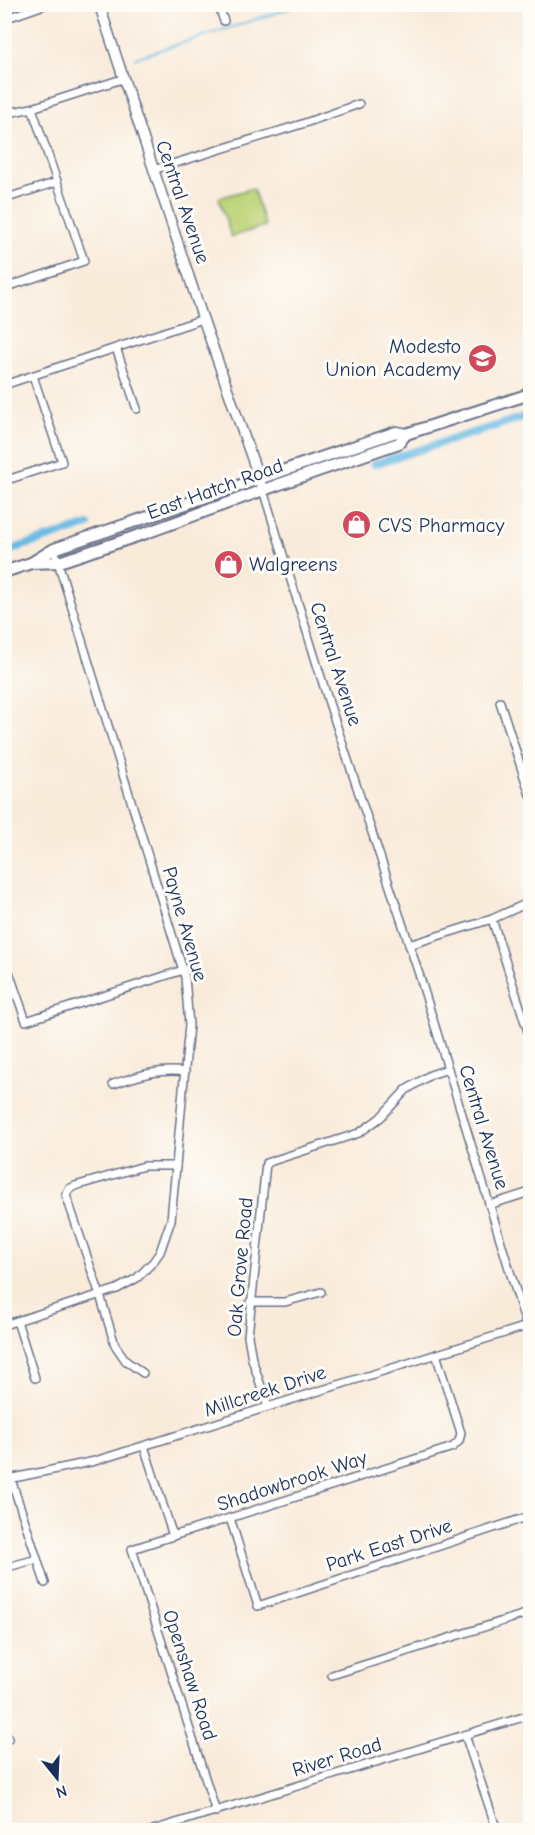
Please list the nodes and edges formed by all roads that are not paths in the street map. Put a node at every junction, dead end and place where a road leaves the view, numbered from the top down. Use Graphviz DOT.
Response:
graph roads {
  1 [pos="47,4"];
  2 [pos="99,4"];
  3 [pos="218,4"];
  4 [pos="4,19"];
  5 [pos="224,21"];
  6 [pos="122,79"];
  7 [pos="359,104"];
  8 [pos="32,108"];
  9 [pos="4,114"];
  10 [pos="153,170"];
  11 [pos="57,182"];
  12 [pos="4,199"];
  13 [pos="4,288"];
  14 [pos="203,319"];
  15 [pos="116,348"];
  16 [pos="33,376"];
  17 [pos="4,385"];
  18 [pos="531,394"];
  19 [pos="137,409"];
  20 [pos="406,434"];
  21 [pos="259,479"];
  22 [pos="4,481"];
  23 [pos="263,490"];
  24 [pos="54,549"];
  25 [pos="59,562"];
  26 [pos="31,563"];
  27 [pos="4,572"];
  28 [pos="500,702"];
  29 [pos="531,795"];
  30 [pos="531,902"];
  31 [pos="492,919"];
  32 [pos="409,945"];
  33 [pos="4,958"];
  34 [pos="183,970"];
  35 [pos="531,1038"];
  36 [pos="448,1069"];
  37 [pos="185,1072"];
  38 [pos="113,1084"];
  39 [pos="176,1166"];
  40 [pos="531,1192"];
  41 [pos="489,1205"];
  42 [pos="321,1292"];
  43 [pos="100,1295"];
  44 [pos="250,1302"];
  45 [pos="17,1321"];
  46 [pos="4,1325"];
  47 [pos="527,1326"];
  48 [pos="531,1337"];
  49 [pos="436,1354"];
  50 [pos="143,1373"];
  51 [pos="35,1378"];
  52 [pos="268,1407"];
  53 [pos="144,1446"];
  54 [pos="8,1479"];
  55 [pos="531,1516"];
  56 [pos="231,1518"];
  57 [pos="173,1536"];
  58 [pos="132,1549"];
  59 [pos="37,1559"];
  60 [pos="4,1568"];
  61 [pos="45,1583"];
  62 [pos="531,1614"];
  63 [pos="332,1675"];
  64 [pos="531,1715"];
  65 [pos="4,1728"];
  66 [pos="465,1735"];
  67 [pos="8,1739"];
  68 [pos="216,1812"];
  69 [pos="153,1830"];
  70 [pos="497,1830"];
  1 -- 4 [label="street"];
  2 -- 6 [label="street, Central Avenue"];
  3 -- 5 [label="street"];
  6 -- 8 [label="street"];
  6 -- 10 [label="street, Central Avenue"];
  7 -- 10 [label="street"];
  8 -- 9 [label="street"];
  8 -- 11 [label="street"];
  10 -- 14 [label="street, Central Avenue"];
  11 -- 12 [label="street"];
  11 -- 13 [label="street"];
  14 -- 15 [label="street"];
  14 -- 21 [label="street, Central Avenue"];
  15 -- 16 [label="street"];
  15 -- 19 [label="street"];
  16 -- 17 [label="street"];
  16 -- 22 [label="street"];
  18 -- 20 [label="main road, East Hatch Road"];
  20 -- 21 [label="main road, East Hatch Road"];
  20 -- 23 [label="main road, East Hatch Road"];
  21 -- 23 [label="street, Central Avenue"];
  21 -- 24 [label="main road, East Hatch Road"];
  23 -- 25 [label="main road, East Hatch Road"];
  23 -- 32 [label="street, Central Avenue"];
  24 -- 25 [label="street, Payne Avenue"];
  24 -- 26 [label="main road, East Hatch Road"];
  25 -- 26 [label="main road, East Hatch Road"];
  25 -- 34 [label="street, Payne Avenue"];
  26 -- 27 [label="main road, East Hatch Road"];
  28 -- 29 [label="street"];
  30 -- 31 [label="street"];
  31 -- 32 [label="street"];
  31 -- 35 [label="street"];
  32 -- 36 [label="street, Central Avenue"];
  33 -- 34 [label="street"];
  34 -- 37 [label="street, Payne Avenue"];
  36 -- 41 [label="street, Central Avenue"];
  36 -- 44 [label="street, Oak Grove Road"];
  37 -- 38 [label="street"];
  37 -- 39 [label="street, Payne Avenue"];
  39 -- 43 [label="street, Payne Avenue"];
  39 -- 43 [label="street"];
  40 -- 41 [label="street"];
  41 -- 47 [label="street, Central Avenue"];
  42 -- 44 [label="street"];
  43 -- 45 [label="street, Payne Avenue"];
  43 -- 50 [label="street"];
  44 -- 52 [label="street, Oak Grove Road"];
  45 -- 46 [label="street, Payne Avenue"];
  45 -- 51 [label="street"];
  47 -- 48 [label="street, Central Avenue"];
  47 -- 49 [label="street, Millcreek Drive"];
  49 -- 52 [label="street, Millcreek Drive"];
  49 -- 56 [label="street, Shadowbrook Way"];
  52 -- 53 [label="street, Millcreek Drive"];
  53 -- 54 [label="street, Millcreek Drive"];
  53 -- 57 [label="street"];
  54 -- 59 [label="street"];
  55 -- 56 [label="street, Park East Drive"];
  56 -- 57 [label="street, Shadowbrook Way"];
  57 -- 58 [label="street, Shadowbrook Way"];
  58 -- 68 [label="street, Openshaw Road"];
  59 -- 60 [label="street"];
  59 -- 61 [label="street"];
  62 -- 63 [label="street"];
  64 -- 66 [label="street, River Road"];
  65 -- 67 [label="street"];
  66 -- 68 [label="street, River Road"];
  66 -- 70 [label="street"];
  68 -- 69 [label="street, River Road"];
}
